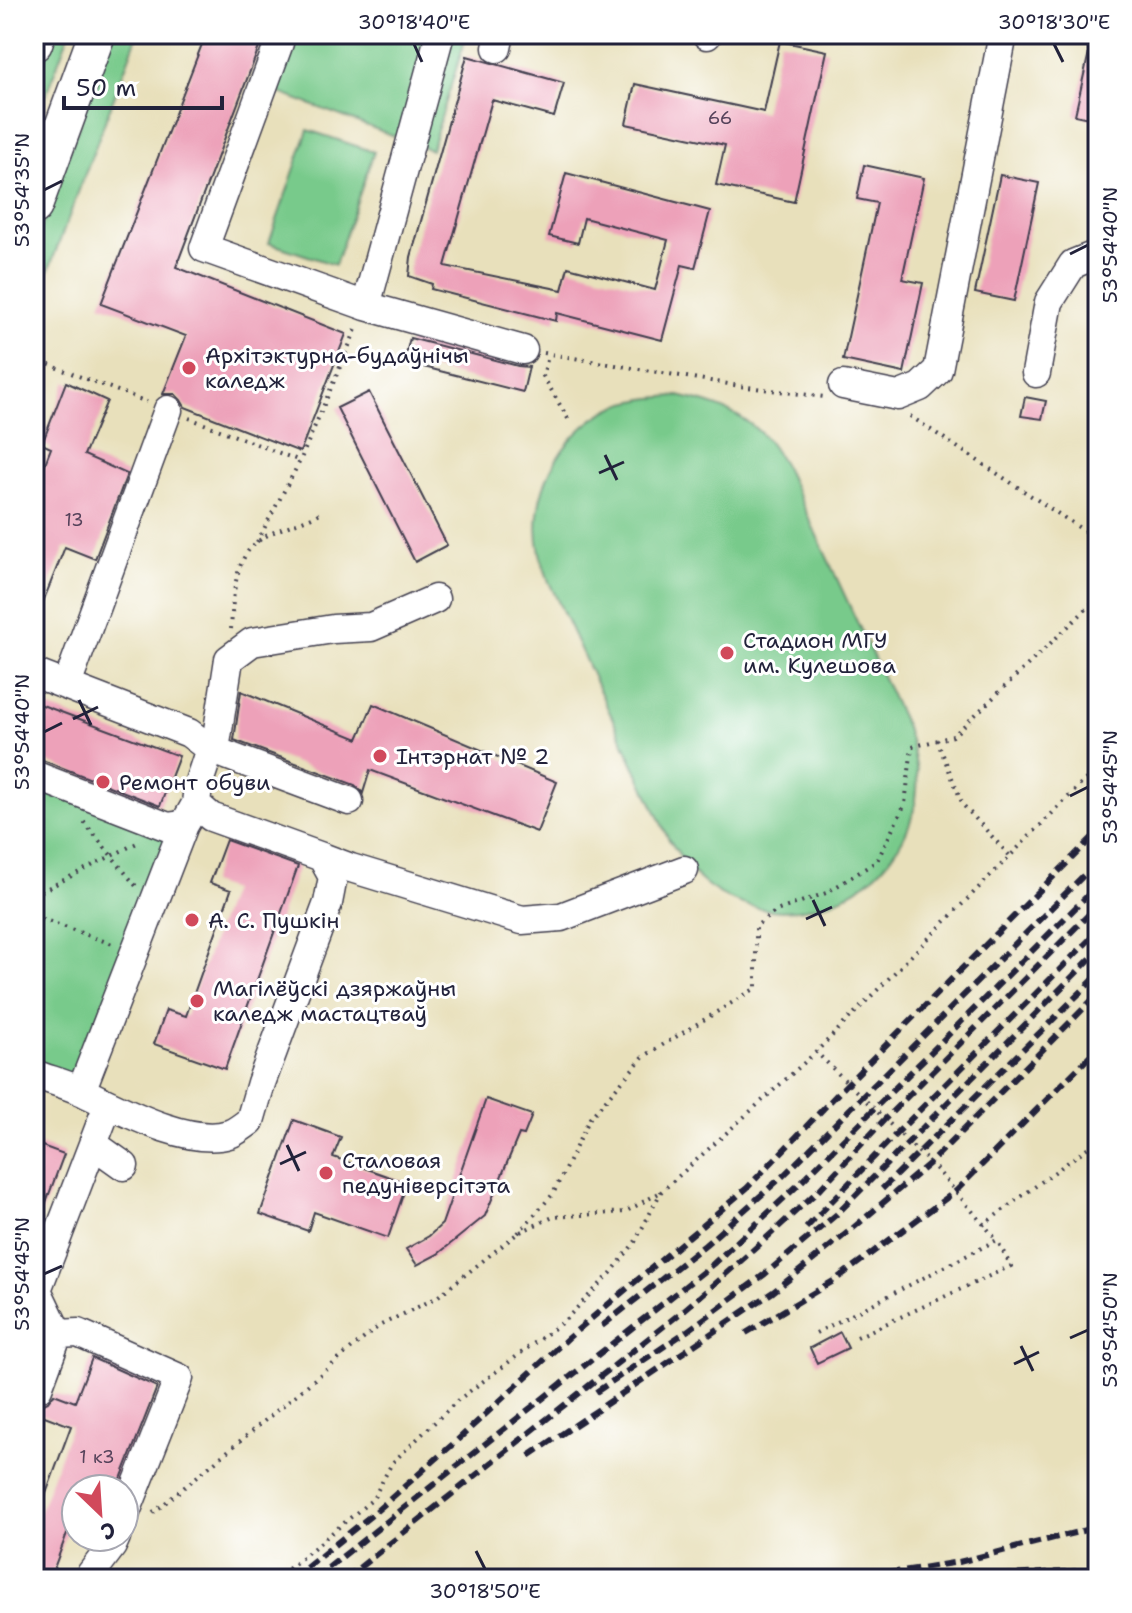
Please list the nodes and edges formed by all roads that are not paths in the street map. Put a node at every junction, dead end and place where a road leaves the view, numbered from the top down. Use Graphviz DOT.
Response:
graph roads {
  1 [pos="37,34"];
  2 [pos="97,34"];
  3 [pos="440,34"];
  4 [pos="1003,34"];
  5 [pos="34,43"];
  6 [pos="279,43"];
  7 [pos="34,206"];
  8 [pos="1098,254"];
  9 [pos="366,306"];
  10 [pos="535,352"];
  11 [pos="1036,373"];
  12 [pos="838,392"];
  13 [pos="168,410"];
  14 [pos="435,599"];
  15 [pos="34,673"];
  16 [pos="67,685"];
  17 [pos="212,749"];
  18 [pos="34,775"];
  19 [pos="349,801"];
  20 [pos="182,819"];
  21 [pos="322,857"];
  22 [pos="684,870"];
  23 [pos="34,1074"];
  24 [pos="81,1091"];
  25 [pos="108,1105"];
  26 [pos="93,1144"];
  27 [pos="124,1166"];
  28 [pos="58,1334"];
  29 [pos="38,1388"];
  30 [pos="140,1504"];
  31 [pos="107,1553"];
  32 [pos="87,1579"];
  1 -- 5 [label="main road"];
  2 -- 7 [label="main road"];
  3 -- 9 [label="lane"];
  4 -- 12 [label="lane"];
  6 -- 9 [label="lane"];
  8 -- 11 [label="lane"];
  9 -- 10 [label="lane"];
  13 -- 16 [label="lane"];
  14 -- 17 [label="lane"];
  15 -- 16 [label="lane"];
  16 -- 17 [label="lane"];
  17 -- 19 [label="lane"];
  17 -- 20 [label="lane"];
  18 -- 20 [label="lane"];
  20 -- 21 [label="lane"];
  20 -- 24 [label="lane"];
  21 -- 22 [label="lane"];
  21 -- 25 [label="lane"];
  23 -- 24 [label="lane"];
  24 -- 25 [label="lane"];
  25 -- 26 [label="lane"];
  26 -- 27 [label="lane"];
  26 -- 28 [label="lane"];
  28 -- 29 [label="lane"];
  28 -- 30 [label="lane"];
  31 -- 32 [label="lane"];
}
